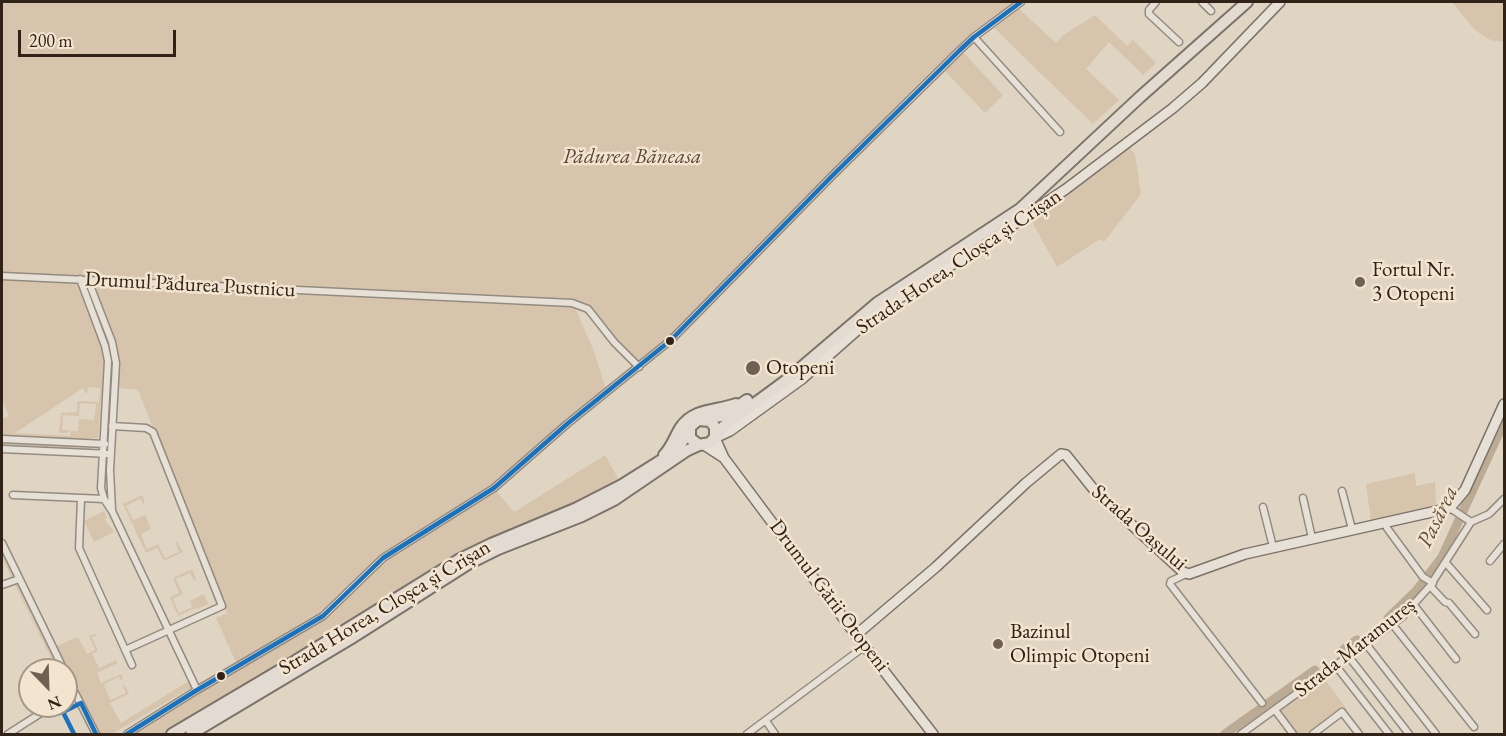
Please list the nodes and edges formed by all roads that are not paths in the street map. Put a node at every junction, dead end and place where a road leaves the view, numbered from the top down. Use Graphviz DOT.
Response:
graph roads {
  1 [pos="1021,2"];
  2 [pos="1156,2"];
  3 [pos="1202,2"];
  4 [pos="1238,2"];
  5 [pos="1247,2"];
  6 [pos="1280,2"];
  7 [pos="1211,11"];
  8 [pos="975,37"];
  9 [pos="1179,42"];
  10 [pos="1060,132"];
  11 [pos="2,276"];
  12 [pos="80,279"];
  13 [pos="88,280"];
  14 [pos="814,354"];
  15 [pos="639,367"];
  16 [pos="753,396"];
  17 [pos="1504,404"];
  18 [pos="706,419"];
  19 [pos="112,426"];
  20 [pos="689,430"];
  21 [pos="15,431"];
  22 [pos="715,438"];
  23 [pos="2,439"];
  24 [pos="14,439"];
  25 [pos="102,444"];
  26 [pos="111,444"];
  27 [pos="701,445"];
  28 [pos="2,449"];
  29 [pos="102,454"];
  30 [pos="111,454"];
  31 [pos="724,458"];
  32 [pos="640,473"];
  33 [pos="1342,491"];
  34 [pos="14,495"];
  35 [pos="1303,498"];
  36 [pos="81,499"];
  37 [pos="104,499"];
  38 [pos="1504,499"];
  39 [pos="1263,507"];
  40 [pos="1450,508"];
  41 [pos="112,511"];
  42 [pos="1468,520"];
  43 [pos="1387,528"];
  44 [pos="1352,529"];
  45 [pos="1312,538"];
  46 [pos="2,543"];
  47 [pos="1504,544"];
  48 [pos="1273,547"];
  49 [pos="1490,561"];
  50 [pos="1446,563"];
  51 [pos="1186,574"];
  52 [pos="19,579"];
  53 [pos="2,585"];
  54 [pos="1431,585"];
  55 [pos="1414,605"];
  56 [pos="1487,610"];
  57 [pos="1393,624"];
  58 [pos="169,630"];
  59 [pos="1475,634"];
  60 [pos="856,635"];
  61 [pos="1366,644"];
  62 [pos="865,646"];
  63 [pos="125,650"];
  64 [pos="1348,657"];
  65 [pos="58,658"];
  66 [pos="1456,659"];
  67 [pos="132,665"];
  68 [pos="1336,666"];
  69 [pos="197,690"];
  70 [pos="78,699"];
  71 [pos="1262,703"];
  72 [pos="1275,710"];
  73 [pos="34,718"];
  74 [pos="766,721"];
  75 [pos="1474,727"];
  76 [pos="8,735"];
  77 [pos="96,735"];
  78 [pos="127,735"];
  79 [pos="172,735"];
  80 [pos="191,735"];
  81 [pos="747,735"];
  82 [pos="776,735"];
  83 [pos="933,735"];
  84 [pos="1241,735"];
  85 [pos="1293,735"];
  86 [pos="1313,735"];
  87 [pos="1359,735"];
  88 [pos="1389,735"];
  89 [pos="1408,735"];
  90 [pos="1436,735"];
  1 -- 8 [label="street"];
  2 -- 9 [label="street"];
  3 -- 7 [label="street"];
  4 -- 14 [label="main road, Strada Horea, Cloșca și Crișan"];
  5 -- 14 [label="main road, Strada Horea, Cloșca și Crișan"];
  6 -- 22 [label="street, Strada Horea, Cloșca și Crișan"];
  8 -- 10 [label="street"];
  8 -- 15 [label="street"];
  11 -- 12 [label="street, Drumul Pădurea Pustnicu"];
  12 -- 13 [label="street, Drumul Pădurea Pustnicu"];
  12 -- 25 [label="street"];
  13 -- 15 [label="street, Drumul Pădurea Pustnicu"];
  13 -- 19 [label="street"];
  14 -- 16 [label="main road, Strada Horea, Cloșca și Crișan"];
  14 -- 22 [label="main road, Strada Horea, Cloșca și Crișan"];
  15 -- 69 [label="street"];
  16 -- 18 [label="main road, Strada Horea, Cloșca și Crișan"];
  16 -- 32 [label="main road"];
  17 -- 40 [label="street"];
  18 -- 20 [label="main road"];
  18 -- 22 [label="main road"];
  19 -- 26 [label="street"];
  19 -- 58 [label="street"];
  20 -- 27 [label="main road"];
  20 -- 32 [label="main road, Strada Horea, Cloșca și Crișan"];
  21 -- 24 [label="street"];
  22 -- 27 [label="main road"];
  22 -- 31 [label="street, Drumul Gării Otopeni"];
  23 -- 24 [label="street"];
  24 -- 25 [label="street"];
  25 -- 26 [label="street"];
  25 -- 29 [label="street"];
  26 -- 30 [label="street"];
  27 -- 31 [label="street, Drumul Gării Otopeni"];
  27 -- 80 [label="main road, Strada Horea, Cloșca și Crișan"];
  28 -- 29 [label="street"];
  29 -- 30 [label="street"];
  29 -- 37 [label="street"];
  30 -- 41 [label="street"];
  31 -- 60 [label="street, Drumul Gării Otopeni"];
  32 -- 79 [label="main road, Strada Horea, Cloșca și Crișan"];
  33 -- 44 [label="street"];
  34 -- 36 [label="street"];
  35 -- 45 [label="street"];
  36 -- 37 [label="street"];
  36 -- 63 [label="street"];
  37 -- 41 [label="street"];
  38 -- 42 [label="street"];
  39 -- 48 [label="street"];
  40 -- 42 [label="street"];
  40 -- 44 [label="street, Strada Oașului"];
  41 -- 58 [label="street"];
  42 -- 50 [label="street, Strada Maramureș"];
  43 -- 54 [label="street"];
  44 -- 45 [label="street, Strada Oașului"];
  45 -- 48 [label="street, Strada Oașului"];
  46 -- 52 [label="street"];
  47 -- 49 [label="street"];
  48 -- 51 [label="street, Strada Oașului"];
  50 -- 54 [label="street, Strada Maramureș"];
  50 -- 56 [label="street"];
  51 -- 60 [label="street, Strada Oașului"];
  51 -- 71 [label="street"];
  52 -- 53 [label="street"];
  52 -- 65 [label="street"];
  54 -- 55 [label="street, Strada Maramureș"];
  54 -- 59 [label="street"];
  55 -- 57 [label="street, Strada Maramureș"];
  55 -- 66 [label="street"];
  57 -- 61 [label="street, Strada Maramureș"];
  57 -- 75 [label="street"];
  58 -- 63 [label="street"];
  58 -- 69 [label="street"];
  60 -- 62 [label="street, Drumul Gării Otopeni"];
  61 -- 64 [label="street, Strada Maramureș"];
  61 -- 90 [label="street"];
  62 -- 74 [label="street"];
  62 -- 83 [label="street, Drumul Gării Otopeni"];
  63 -- 67 [label="street"];
  64 -- 68 [label="street, Strada Maramureș"];
  64 -- 89 [label="street"];
  68 -- 72 [label="street, Strada Maramureș"];
  68 -- 88 [label="street"];
  69 -- 78 [label="street"];
  70 -- 77 [label="street"];
  72 -- 84 [label="street, Strada Maramureș"];
  72 -- 85 [label="street"];
  73 -- 76 [label="street"];
  74 -- 81 [label="street"];
  74 -- 82 [label="street"];
  86 -- 87 [label="street"];
}
